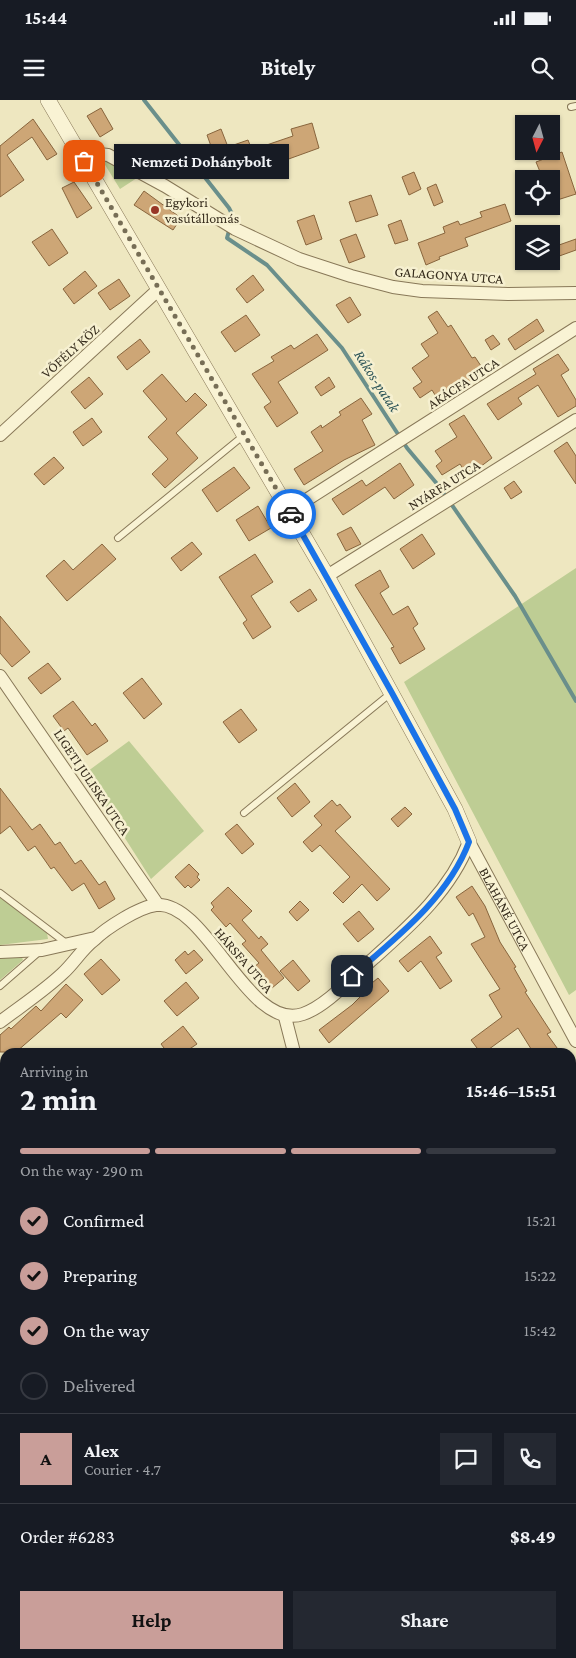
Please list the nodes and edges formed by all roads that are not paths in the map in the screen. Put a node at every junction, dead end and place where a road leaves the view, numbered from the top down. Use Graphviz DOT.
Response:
graph roads {
  1 [pos="48,100"];
  2 [pos="84,161"];
  3 [pos="159,289"];
  4 [pos="576,293"];
  5 [pos="576,328"];
  6 [pos="576,420"];
  7 [pos="0,435"];
  8 [pos="244,435"];
  9 [pos="289,512"];
  10 [pos="118,538"];
  11 [pos="327,576"];
  12 [pos="0,676"];
  13 [pos="392,693"];
  14 [pos="244,813"];
  15 [pos="469,842"];
  16 [pos="0,893"];
  17 [pos="158,905"];
  18 [pos="95,938"];
  19 [pos="69,945"];
  20 [pos="42,950"];
  21 [pos="0,952"];
  22 [pos="0,986"];
  23 [pos="286,1017"];
  24 [pos="0,1022"];
  25 [pos="576,1042"];
  26 [pos="293,1048"];
  1 -- 2 [label="street, BLAHÁNÉ UTCA"];
  2 -- 3 [label="street, BLAHÁNÉ UTCA"];
  2 -- 4 [label="street, GALAGONYA UTCA"];
  3 -- 7 [label="street, VŐFÉLY KÖZ"];
  3 -- 8 [label="street, BLAHÁNÉ UTCA"];
  5 -- 9 [label="street, AKÁCFA UTCA"];
  6 -- 11 [label="street, NYÁRFA UTCA"];
  8 -- 9 [label="street, BLAHÁNÉ UTCA"];
  8 -- 10 [label="lane"];
  9 -- 11 [label="street, BLAHÁNÉ UTCA"];
  11 -- 13 [label="street, BLAHÁNÉ UTCA"];
  12 -- 17 [label="street, LIGETI JULISKA UTCA"];
  13 -- 14 [label="lane"];
  13 -- 15 [label="street, BLAHÁNÉ UTCA"];
  15 -- 23 [label="street"];
  15 -- 25 [label="street, BLAHÁNÉ UTCA"];
  16 -- 19 [label="lane"];
  17 -- 18 [label="street"];
  17 -- 23 [label="street, HÁRSFA UTCA"];
  18 -- 19 [label="street"];
  18 -- 24 [label="street"];
  19 -- 20 [label="street"];
  20 -- 21 [label="street"];
  20 -- 22 [label="lane"];
  23 -- 26 [label="street"];
}
